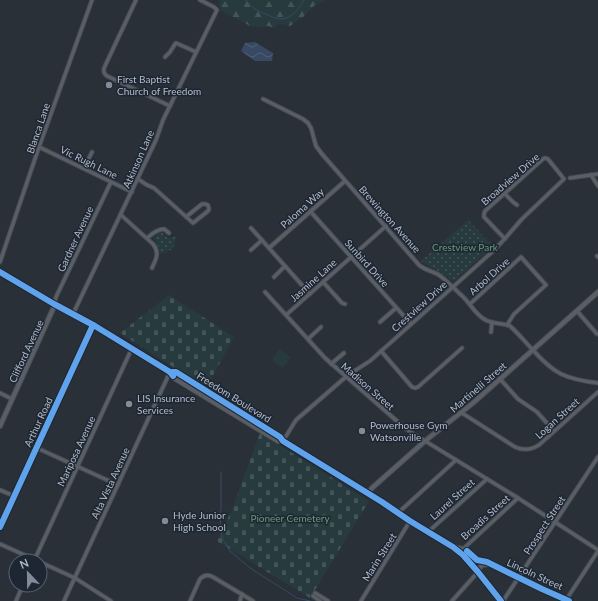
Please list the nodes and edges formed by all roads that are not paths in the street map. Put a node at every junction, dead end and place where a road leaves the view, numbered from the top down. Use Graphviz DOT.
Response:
graph roads {
  1 [pos="92,0"];
  2 [pos="131,0"];
  3 [pos="200,0"];
  4 [pos="136,1"];
  5 [pos="196,52"];
  6 [pos="165,57"];
  7 [pos="263,99"];
  8 [pos="170,106"];
  9 [pos="39,147"];
  10 [pos="92,152"];
  11 [pos="84,168"];
  12 [pos="598,174"];
  13 [pos="591,175"];
  14 [pos="570,178"];
  15 [pos="138,179"];
  16 [pos="564,179"];
  17 [pos="345,181"];
  18 [pos="111,182"];
  19 [pos="598,186"];
  20 [pos="132,192"];
  21 [pos="504,193"];
  22 [pos="517,205"];
  23 [pos="310,211"];
  24 [pos="121,215"];
  25 [pos="186,217"];
  26 [pos="386,226"];
  27 [pos="251,228"];
  28 [pos="169,233"];
  29 [pos="147,238"];
  30 [pos="262,240"];
  31 [pos="505,240"];
  32 [pos="269,248"];
  33 [pos="251,250"];
  34 [pos="351,257"];
  35 [pos="0,262"];
  36 [pos="285,266"];
  37 [pos="152,268"];
  38 [pos="0,272"];
  39 [pos="274,276"];
  40 [pos="323,282"];
  41 [pos="453,287"];
  42 [pos="266,292"];
  43 [pos="598,292"];
  44 [pos="310,294"];
  45 [pos="54,304"];
  46 [pos="345,304"];
  47 [pos="470,304"];
  48 [pos="396,308"];
  49 [pos="577,311"];
  50 [pos="74,314"];
  51 [pos="286,315"];
  52 [pos="380,322"];
  53 [pos="492,322"];
  54 [pos="411,324"];
  55 [pos="93,325"];
  56 [pos="507,325"];
  57 [pos="321,327"];
  58 [pos="491,332"];
  59 [pos="597,334"];
  60 [pos="308,339"];
  61 [pos="132,348"];
  62 [pos="462,348"];
  63 [pos="532,350"];
  64 [pos="381,352"];
  65 [pos="344,353"];
  66 [pos="331,364"];
  67 [pos="170,372"];
  68 [pos="346,377"];
  69 [pos="500,379"];
  70 [pos="598,383"];
  71 [pos="598,392"];
  72 [pos="0,393"];
  73 [pos="12,399"];
  74 [pos="462,413"];
  75 [pos="0,426"];
  76 [pos="554,431"];
  77 [pos="283,441"];
  78 [pos="425,441"];
  79 [pos="37,448"];
  80 [pos="598,457"];
  81 [pos="456,460"];
  82 [pos="77,467"];
  83 [pos="487,479"];
  84 [pos="118,485"];
  85 [pos="0,490"];
  86 [pos="368,493"];
  87 [pos="14,496"];
  88 [pos="518,498"];
  89 [pos="398,513"];
  90 [pos="410,521"];
  91 [pos="556,522"];
  92 [pos="0,527"];
  93 [pos="428,532"];
  94 [pos="0,544"];
  95 [pos="453,547"];
  96 [pos="463,549"];
  97 [pos="598,551"];
  98 [pos="20,553"];
  99 [pos="40,553"];
  100 [pos="478,560"];
  101 [pos="493,565"];
  102 [pos="48,566"];
  103 [pos="478,571"];
  104 [pos="75,578"];
  105 [pos="519,578"];
  106 [pos="315,593"];
  107 [pos="242,594"];
  108 [pos="313,596"];
  109 [pos="567,600"];
  110 [pos="64,601"];
  111 [pos="111,601"];
  112 [pos="190,601"];
  113 [pos="240,601"];
  114 [pos="253,601"];
  115 [pos="320,601"];
  116 [pos="328,601"];
  117 [pos="361,601"];
  118 [pos="452,601"];
  119 [pos="502,601"];
  1 -- 9 [label="street, Blanca Lane"];
  2 -- 4 [label="street"];
  3 -- 5 [label="street, Atkinson Lane"];
  4 -- 8 [label="street"];
  5 -- 6 [label="street"];
  5 -- 8 [label="street, Atkinson Lane"];
  7 -- 17 [label="street, Brewington Avenue"];
  8 -- 15 [label="street, Atkinson Lane"];
  9 -- 11 [label="street, Vic Rugh Lane"];
  9 -- 35 [label="street, Blanca Lane"];
  10 -- 11 [label="street"];
  11 -- 18 [label="street, Vic Rugh Lane"];
  12 -- 13 [label="street"];
  13 -- 14 [label="street"];
  13 -- 19 [label="street"];
  15 -- 20 [label="street, Atkinson Lane"];
  15 -- 25 [label="street"];
  16 -- 21 [label="street, Broadview Drive"];
  16 -- 31 [label="street, Crestview Drive"];
  17 -- 23 [label="street, Paloma Way"];
  17 -- 26 [label="street, Brewington Avenue"];
  18 -- 20 [label="street, Vic Rugh Lane"];
  18 -- 45 [label="street, Gardner Avenue"];
  20 -- 24 [label="street, Atkinson Lane"];
  21 -- 22 [label="street"];
  21 -- 31 [label="street, Broadview Drive"];
  23 -- 32 [label="street, Paloma Way"];
  23 -- 34 [label="street, Sunbird Drive"];
  24 -- 29 [label="street"];
  24 -- 50 [label="street, Atkinson Lane"];
  25 -- 25 [label="street"];
  26 -- 34 [label="street, Jasmine Lane"];
  26 -- 41 [label="street, Brewington Avenue"];
  27 -- 30 [label="street"];
  28 -- 29 [label="street"];
  29 -- 37 [label="street"];
  30 -- 32 [label="street"];
  30 -- 33 [label="street"];
  31 -- 41 [label="street, Crestview Drive"];
  32 -- 36 [label="street"];
  34 -- 40 [label="street, Jasmine Lane"];
  34 -- 48 [label="street, Sunbird Drive"];
  36 -- 39 [label="street"];
  36 -- 44 [label="street"];
  38 -- 45 [label="main road, Freedom Boulevard"];
  40 -- 44 [label="street, Jasmine Lane"];
  40 -- 46 [label="street"];
  41 -- 47 [label="street, Brewington Avenue"];
  41 -- 54 [label="street, Crestview Drive"];
  42 -- 51 [label="street, Madison Street"];
  43 -- 49 [label="street, Martinelli Street"];
  44 -- 51 [label="street, Jasmine Lane"];
  45 -- 50 [label="main road, Freedom Boulevard"];
  45 -- 73 [label="street, Clifford Avenue"];
  47 -- 53 [label="street, Brewington Avenue"];
  47 -- 56 [label="street, Arbol Drive"];
  48 -- 52 [label="street"];
  48 -- 54 [label="street, Sunbird Drive"];
  49 -- 59 [label="street"];
  49 -- 63 [label="street, Martinelli Street"];
  50 -- 55 [label="main road, Freedom Boulevard"];
  51 -- 60 [label="street, Madison Street"];
  53 -- 56 [label="street, Brewington Avenue"];
  53 -- 58 [label="street"];
  54 -- 64 [label="street, Crestview Drive"];
  55 -- 61 [label="main road, Freedom Boulevard"];
  55 -- 79 [label="street, Arthur Road"];
  56 -- 63 [label="street"];
  57 -- 60 [label="street"];
  60 -- 66 [label="street, Madison Street"];
  61 -- 67 [label="main road, Freedom Boulevard"];
  61 -- 82 [label="street, Mariposa Avenue"];
  62 -- 64 [label="street"];
  63 -- 69 [label="street, Martinelli Street"];
  63 -- 70 [label="street"];
  64 -- 68 [label="street, Crestview Drive"];
  65 -- 66 [label="street"];
  66 -- 68 [label="street, Madison Street"];
  67 -- 77 [label="main road, Freedom Boulevard"];
  67 -- 84 [label="street, Alta Vista Avenue"];
  68 -- 77 [label="street, Crestview Drive"];
  68 -- 78 [label="street, Madison Street"];
  69 -- 74 [label="street, Martinelli Street"];
  69 -- 76 [label="street"];
  71 -- 76 [label="street, Logan Street"];
  72 -- 73 [label="street"];
  73 -- 75 [label="street, Clifford Avenue"];
  74 -- 76 [label="street, Logan Street"];
  74 -- 78 [label="street, Martinelli Street"];
  77 -- 86 [label="main road, Freedom Boulevard"];
  78 -- 81 [label="street, Madison Street"];
  78 -- 86 [label="street, Martinelli Street"];
  79 -- 82 [label="street"];
  79 -- 87 [label="street, Arthur Road"];
  80 -- 91 [label="street, Prospect Street"];
  81 -- 83 [label="street, Madison Street"];
  81 -- 89 [label="street"];
  82 -- 84 [label="street"];
  82 -- 99 [label="street, Mariposa Avenue"];
  83 -- 88 [label="street, Madison Street"];
  83 -- 93 [label="street, Laurel Street"];
  84 -- 104 [label="street, Alta Vista Avenue"];
  85 -- 87 [label="street"];
  86 -- 89 [label="main road, Freedom Boulevard"];
  87 -- 92 [label="street, Arthur Road"];
  88 -- 91 [label="street, Madison Street"];
  88 -- 96 [label="street, Broadis Street"];
  89 -- 90 [label="main road, Freedom Boulevard"];
  90 -- 93 [label="main road, Freedom Boulevard"];
  90 -- 117 [label="street, Marin Street"];
  91 -- 97 [label="street, Madison Street"];
  91 -- 105 [label="street, Prospect Street"];
  93 -- 95 [label="main road, Freedom Boulevard"];
  94 -- 98 [label="street"];
  95 -- 96 [label="street, Freedom Boulevard"];
  95 -- 103 [label="main road, Freedom Boulevard"];
  96 -- 100 [label="street, Freedom Boulevard"];
  97 -- 109 [label="street"];
  100 -- 101 [label="street, Lincoln Street"];
  101 -- 103 [label="street, Lincoln Street"];
  101 -- 105 [label="street, Lincoln Street"];
  102 -- 104 [label="street"];
  103 -- 118 [label="street"];
  103 -- 119 [label="main road, Freedom Boulevard"];
  104 -- 110 [label="street, Alta Vista Avenue"];
  104 -- 111 [label="street"];
  105 -- 109 [label="street, Lincoln Street"];
  105 -- 119 [label="street, Prospect Street"];
  106 -- 116 [label="street"];
  107 -- 112 [label="street"];
  107 -- 113 [label="street"];
  107 -- 114 [label="street"];
  108 -- 115 [label="street"];
}
